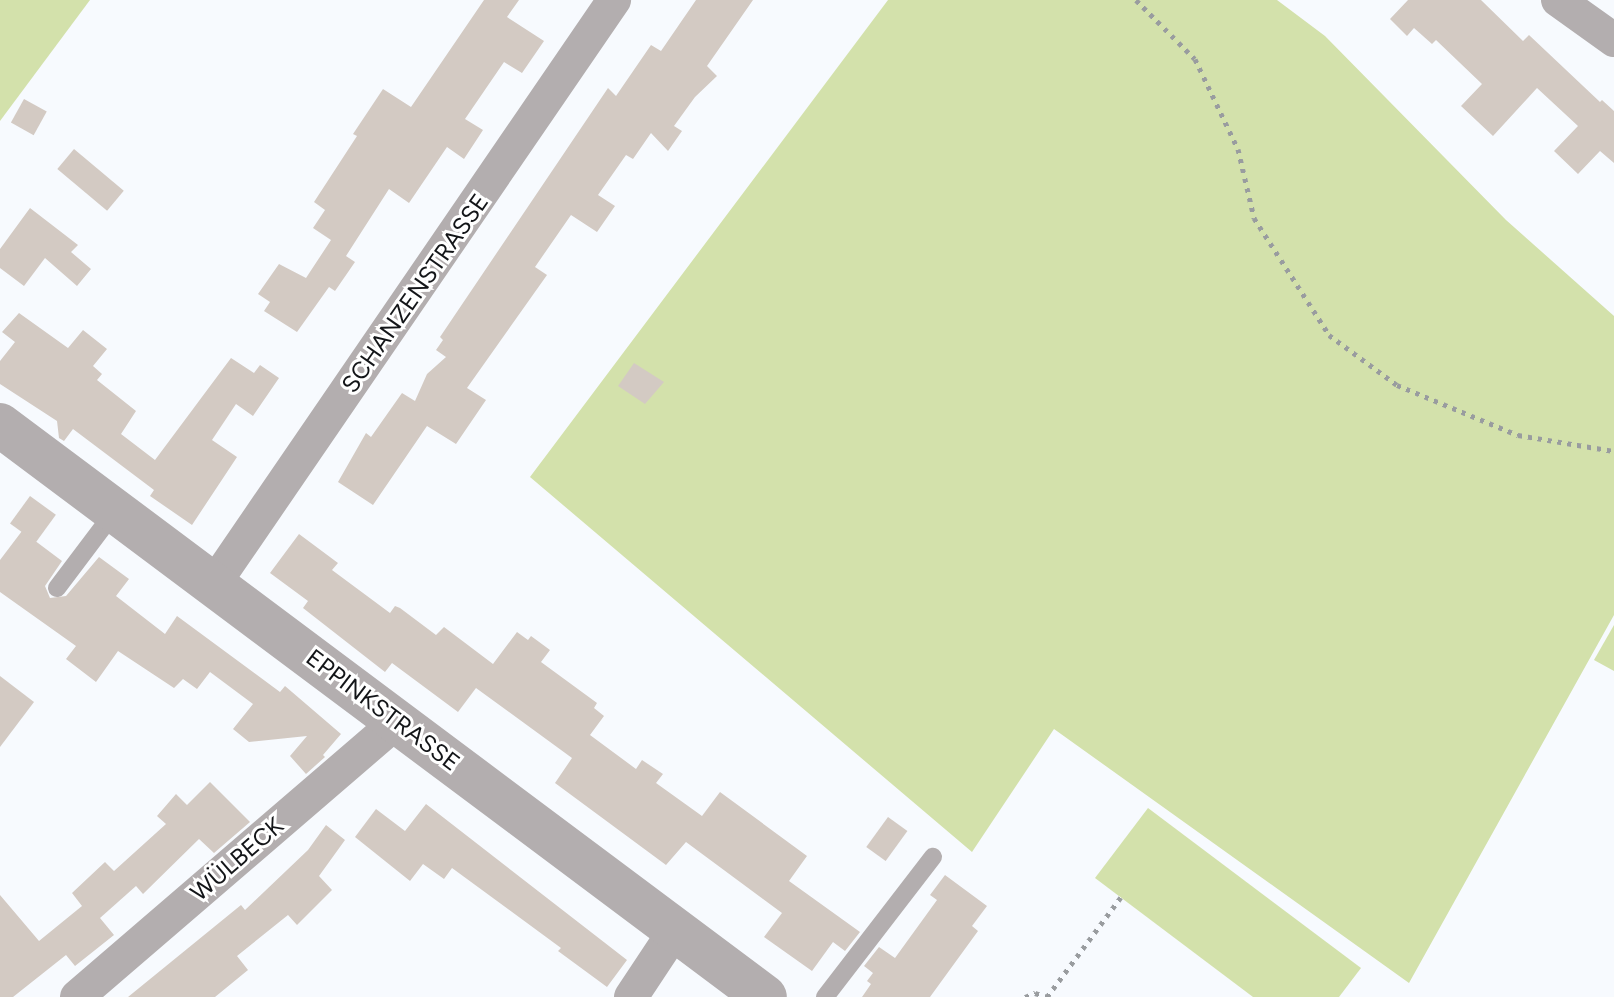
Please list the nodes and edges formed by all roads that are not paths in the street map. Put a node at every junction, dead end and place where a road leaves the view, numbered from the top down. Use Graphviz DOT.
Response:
graph roads {
  1 [pos="614,0"];
  2 [pos="1558,0"];
  3 [pos="1614,40"];
  4 [pos="0,425"];
  5 [pos="115,511"];
  6 [pos="214,584"];
  7 [pos="57,588"];
  8 [pos="398,721"];
  9 [pos="933,857"];
  10 [pos="676,929"];
  11 [pos="77,997"];
  12 [pos="631,997"];
  13 [pos="765,997"];
  14 [pos="825,997"];
  1 -- 6 [label="street, SCHANZENSTRASSE"];
  2 -- 3 [label="street"];
  4 -- 5 [label="street, EPPINKSTRASSE"];
  5 -- 6 [label="street, EPPINKSTRASSE"];
  5 -- 7 [label="lane"];
  6 -- 8 [label="street, EPPINKSTRASSE"];
  8 -- 10 [label="street, EPPINKSTRASSE"];
  8 -- 11 [label="street, WÜLBECK"];
  9 -- 14 [label="lane"];
  10 -- 12 [label="street"];
  10 -- 13 [label="street, EPPINKSTRASSE"];
}
